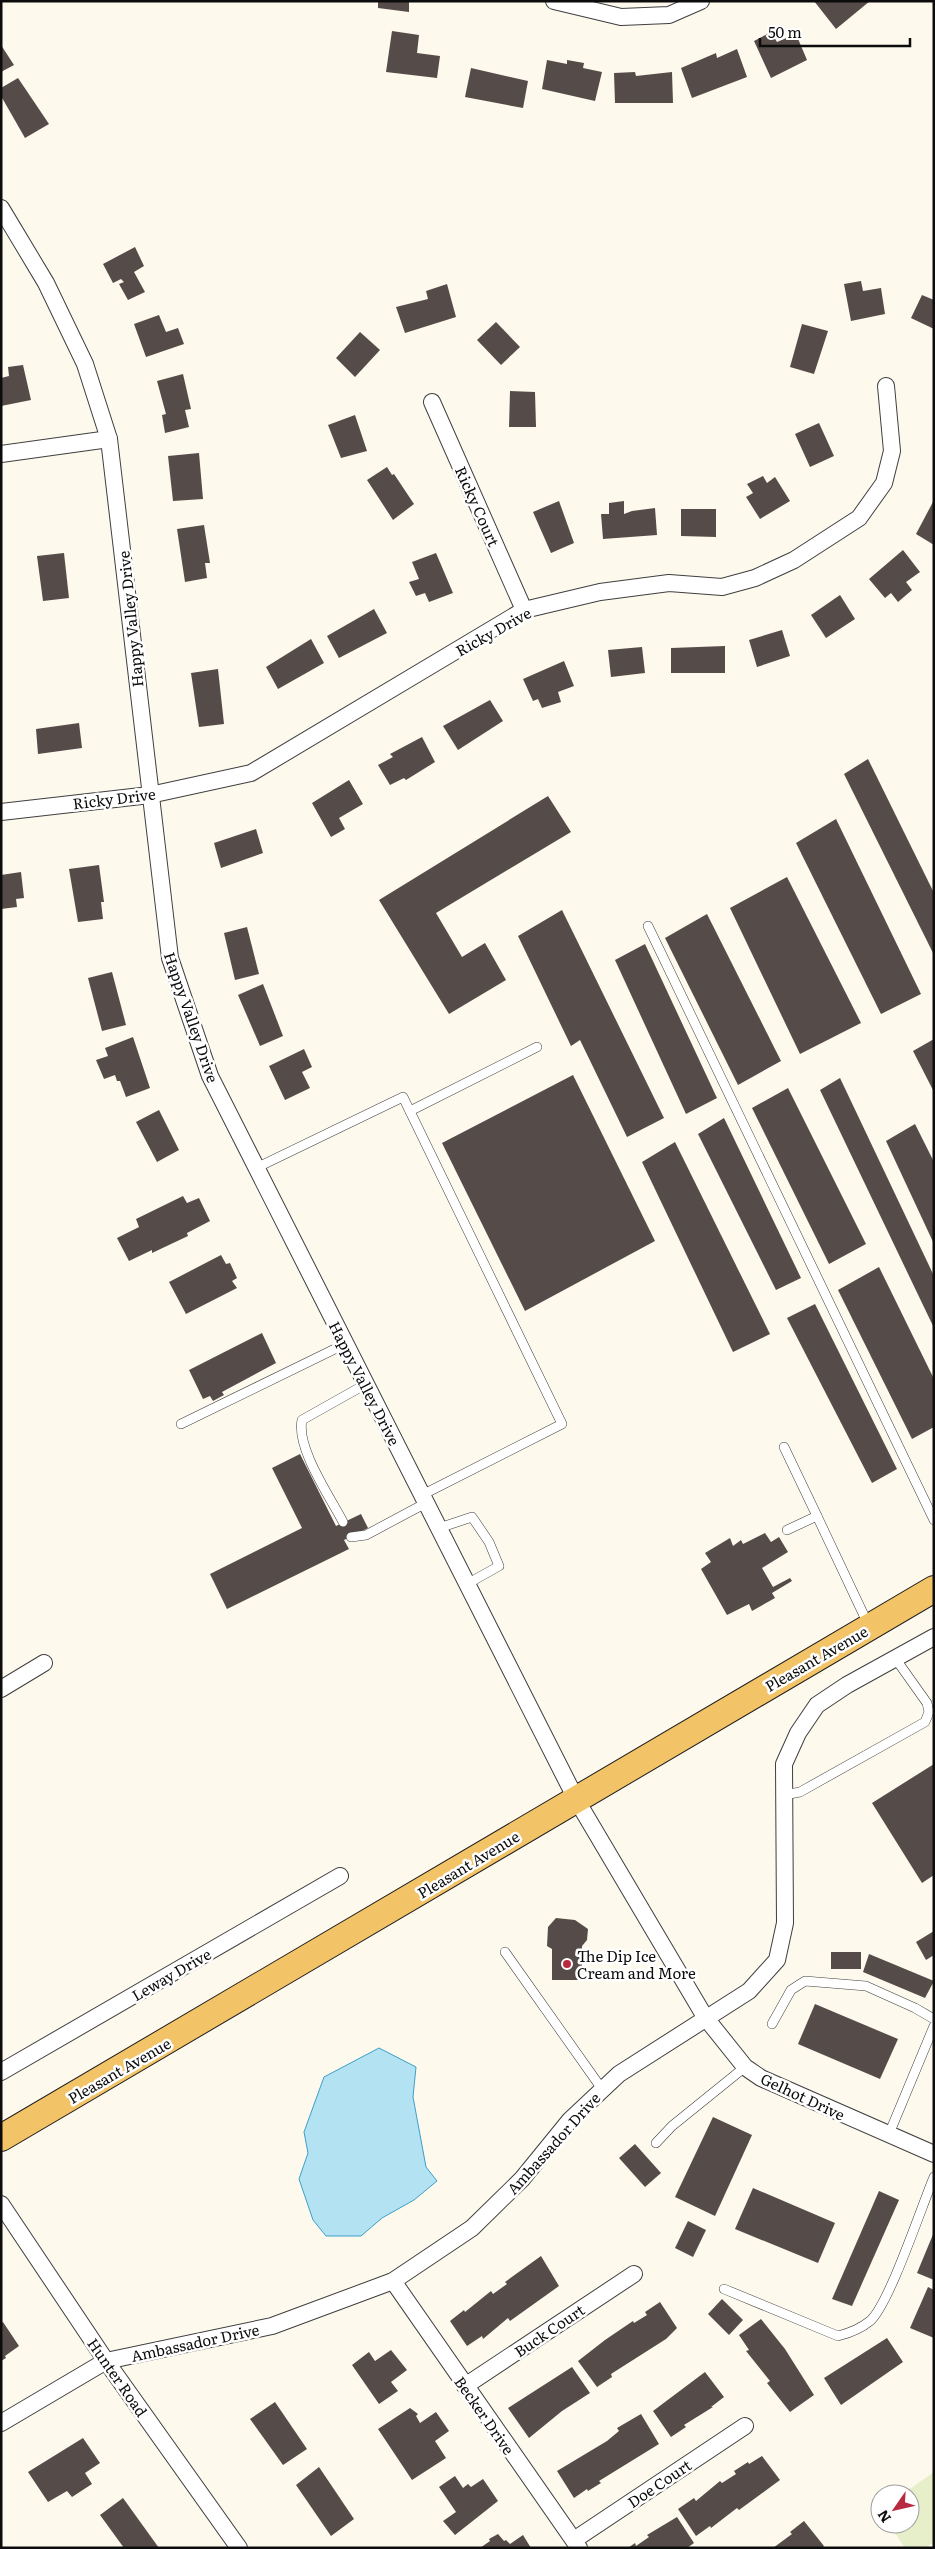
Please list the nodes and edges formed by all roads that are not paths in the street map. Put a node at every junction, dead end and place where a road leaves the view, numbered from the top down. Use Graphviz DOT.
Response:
graph roads {
  1 [pos="554,1"];
  2 [pos="700,1"];
  3 [pos="1,208"];
  4 [pos="886,386"];
  5 [pos="432,402"];
  6 [pos="109,439"];
  7 [pos="1,454"];
  8 [pos="524,610"];
  9 [pos="150,794"];
  10 [pos="1,812"];
  11 [pos="648,926"];
  12 [pos="538,1047"];
  13 [pos="410,1111"];
  14 [pos="256,1168"];
  15 [pos="345,1344"];
  16 [pos="366,1384"];
  17 [pos="181,1424"];
  18 [pos="784,1447"];
  19 [pos="424,1499"];
  20 [pos="817,1516"];
  21 [pos="934,1520"];
  22 [pos="344,1522"];
  23 [pos="439,1528"];
  24 [pos="788,1530"];
  25 [pos="351,1537"];
  26 [pos="467,1584"];
  27 [pos="934,1589"];
  28 [pos="870,1627"];
  29 [pos="934,1637"];
  30 [pos="895,1658"];
  31 [pos="44,1663"];
  32 [pos="1,1689"];
  33 [pos="784,1795"];
  34 [pos="576,1799"];
  35 [pos="340,1876"];
  36 [pos="505,1952"];
  37 [pos="705,2017"];
  38 [pos="934,2019"];
  39 [pos="772,2024"];
  40 [pos="934,2026"];
  41 [pos="745,2067"];
  42 [pos="1,2072"];
  43 [pos="602,2089"];
  44 [pos="889,2134"];
  45 [pos="1,2138"];
  46 [pos="656,2143"];
  47 [pos="934,2154"];
  48 [pos="934,2177"];
  49 [pos="1,2204"];
  50 [pos="634,2274"];
  51 [pos="393,2281"];
  52 [pos="724,2289"];
  53 [pos="106,2361"];
  54 [pos="465,2386"];
  55 [pos="1,2423"];
  56 [pos="745,2426"];
  57 [pos="576,2544"];
  58 [pos="239,2548"];
  1 -- 2 [label="street"];
  3 -- 6 [label="street, Happy Valley Drive"];
  4 -- 8 [label="street, Ricky Drive"];
  5 -- 8 [label="street, Ricky Court"];
  6 -- 7 [label="street"];
  6 -- 9 [label="street, Happy Valley Drive"];
  8 -- 9 [label="street, Ricky Drive"];
  9 -- 10 [label="street, Ricky Drive"];
  9 -- 14 [label="street, Happy Valley Drive"];
  11 -- 21 [label="lane"];
  12 -- 13 [label="lane"];
  13 -- 14 [label="lane"];
  13 -- 19 [label="lane"];
  14 -- 15 [label="street, Happy Valley Drive"];
  15 -- 16 [label="street, Happy Valley Drive"];
  15 -- 17 [label="lane"];
  16 -- 19 [label="street, Happy Valley Drive"];
  16 -- 22 [label="lane"];
  18 -- 20 [label="lane"];
  19 -- 23 [label="street, Happy Valley Drive"];
  19 -- 25 [label="lane"];
  20 -- 24 [label="lane"];
  20 -- 28 [label="lane"];
  23 -- 26 [label="street, Happy Valley Drive"];
  23 -- 26 [label="lane"];
  26 -- 34 [label="street, Happy Valley Drive"];
  27 -- 28 [label="main road, Pleasant Avenue"];
  28 -- 34 [label="main road, Pleasant Avenue"];
  29 -- 30 [label="street, Ambassador Drive"];
  30 -- 33 [label="street, Ambassador Drive"];
  30 -- 33 [label="lane"];
  31 -- 32 [label="street"];
  33 -- 37 [label="street, Ambassador Drive"];
  34 -- 37 [label="street, Gelhot Drive"];
  34 -- 45 [label="main road, Pleasant Avenue"];
  35 -- 42 [label="street, Leway Drive"];
  36 -- 43 [label="lane"];
  37 -- 41 [label="street, Gelhot Drive"];
  37 -- 43 [label="street, Ambassador Drive"];
  38 -- 39 [label="lane"];
  40 -- 44 [label="lane"];
  41 -- 44 [label="street, Gelhot Drive"];
  41 -- 46 [label="lane"];
  43 -- 51 [label="street, Ambassador Drive"];
  44 -- 47 [label="street, Gelhot Drive"];
  48 -- 52 [label="lane"];
  49 -- 53 [label="street, Hunter Road"];
  50 -- 54 [label="street, Buck Court"];
  51 -- 53 [label="street, Ambassador Drive"];
  51 -- 54 [label="street, Becker Drive"];
  53 -- 55 [label="street, Ambassador Drive"];
  53 -- 58 [label="street, Hunter Road"];
  54 -- 57 [label="street, Becker Drive"];
  56 -- 57 [label="street, Doe Court"];
}
